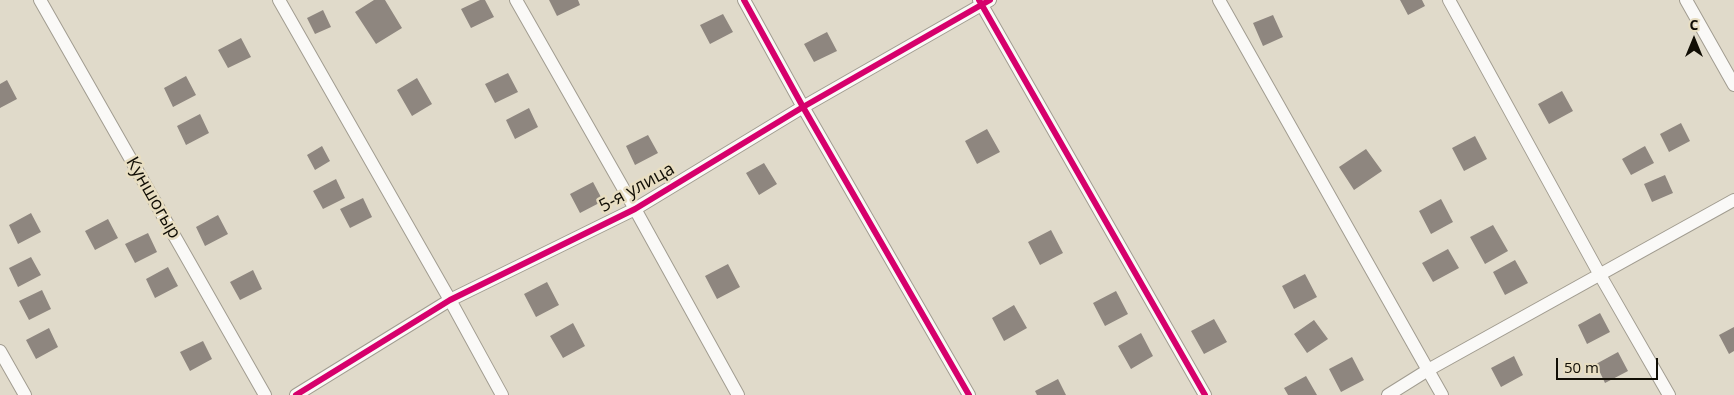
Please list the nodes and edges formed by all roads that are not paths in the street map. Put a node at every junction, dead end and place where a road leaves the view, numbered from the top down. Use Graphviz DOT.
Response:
graph roads {
  1 [pos="40,0"];
  2 [pos="279,0"];
  3 [pos="516,0"];
  4 [pos="744,0"];
  5 [pos="1219,0"];
  6 [pos="1449,0"];
  7 [pos="1686,0"];
  8 [pos="983,2"];
  9 [pos="1734,85"];
  10 [pos="803,107"];
  11 [pos="1734,200"];
  12 [pos="635,209"];
  13 [pos="1600,275"];
  14 [pos="450,300"];
  15 [pos="0,351"];
  16 [pos="1428,370"];
  17 [pos="25,395"];
  18 [pos="265,395"];
  19 [pos="296,395"];
  20 [pos="502,395"];
  21 [pos="738,395"];
  22 [pos="969,395"];
  23 [pos="1205,395"];
  24 [pos="1388,395"];
  25 [pos="1442,395"];
  26 [pos="1669,395"];
  1 -- 18 [label="street, Куншогыр"];
  2 -- 14 [label="street"];
  3 -- 12 [label="street"];
  4 -- 10 [label="street"];
  5 -- 16 [label="street"];
  6 -- 13 [label="street"];
  7 -- 9 [label="street"];
  8 -- 10 [label="street, 5-я улица"];
  8 -- 23 [label="street"];
  10 -- 12 [label="street, 5-я улица"];
  10 -- 22 [label="street"];
  11 -- 13 [label="street"];
  12 -- 14 [label="street, 5-я улица"];
  12 -- 21 [label="street"];
  13 -- 16 [label="street"];
  13 -- 26 [label="street"];
  14 -- 19 [label="street, 5-я улица"];
  14 -- 20 [label="street"];
  15 -- 17 [label="street"];
  16 -- 24 [label="street"];
  16 -- 25 [label="street"];
}
